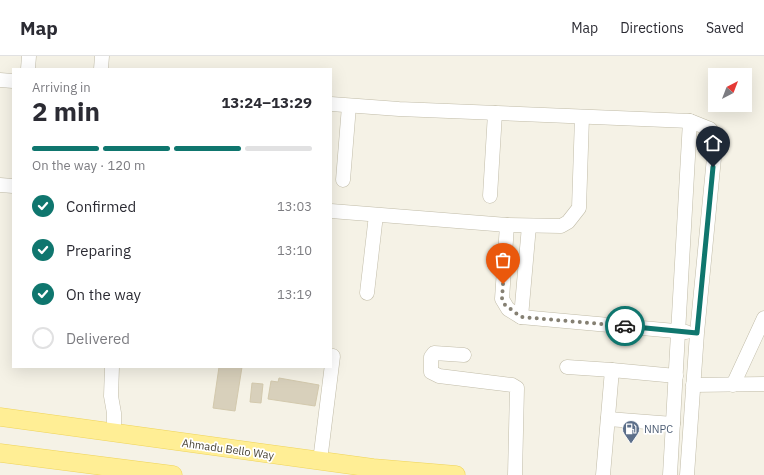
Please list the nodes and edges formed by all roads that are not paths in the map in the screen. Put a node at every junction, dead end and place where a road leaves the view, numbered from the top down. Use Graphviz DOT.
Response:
graph roads {
  1 [pos="29,56"];
  2 [pos="102,56"];
  3 [pos="28,68"];
  4 [pos="101,68"];
  5 [pos="0,80"];
  6 [pos="12,81"];
  7 [pos="332,104"];
  8 [pos="349,106"];
  9 [pos="495,113"];
  10 [pos="582,117"];
  11 [pos="690,121"];
  12 [pos="343,180"];
  13 [pos="0,185"];
  14 [pos="12,186"];
  15 [pos="490,196"];
  16 [pos="332,211"];
  17 [pos="376,215"];
  18 [pos="507,225"];
  19 [pos="529,226"];
  20 [pos="367,293"];
  21 [pos="521,317"];
  22 [pos="764,318"];
  23 [pos="678,331"];
  24 [pos="697,333"];
  25 [pos="464,355"];
  26 [pos="333,356"];
  27 [pos="332,364"];
  28 [pos="567,367"];
  29 [pos="112,368"];
  30 [pos="332,368"];
  31 [pos="612,370"];
  32 [pos="676,376"];
  33 [pos="764,384"];
  34 [pos="693,385"];
  35 [pos="733,385"];
  36 [pos="0,417"];
  37 [pos="608,419"];
  38 [pos="673,424"];
  39 [pos="114,433"];
  40 [pos="0,453"];
  41 [pos="320,461"];
  42 [pos="346,470"];
  43 [pos="372,472"];
  44 [pos="173,475"];
  45 [pos="456,475"];
  46 [pos="514,475"];
  47 [pos="603,475"];
  48 [pos="670,475"];
  49 [pos="687,475"];
  1 -- 3 [label="street"];
  2 -- 4 [label="street"];
  5 -- 6 [label="street"];
  7 -- 8 [label="street"];
  8 -- 9 [label="street"];
  8 -- 12 [label="street"];
  9 -- 10 [label="street"];
  9 -- 15 [label="street"];
  10 -- 11 [label="street"];
  10 -- 19 [label="street"];
  11 -- 23 [label="street"];
  11 -- 24 [label="street"];
  13 -- 14 [label="street"];
  16 -- 17 [label="street"];
  17 -- 18 [label="street"];
  17 -- 20 [label="street"];
  18 -- 19 [label="street"];
  18 -- 21 [label="street"];
  19 -- 21 [label="street"];
  21 -- 23 [label="street"];
  22 -- 35 [label="street"];
  23 -- 24 [label="street"];
  23 -- 32 [label="street"];
  24 -- 34 [label="street"];
  25 -- 46 [label="street"];
  26 -- 27 [label="street"];
  28 -- 31 [label="street"];
  29 -- 39 [label="street"];
  30 -- 41 [label="street"];
  31 -- 32 [label="street"];
  31 -- 37 [label="street"];
  32 -- 38 [label="street"];
  33 -- 35 [label="street"];
  34 -- 35 [label="street"];
  34 -- 49 [label="street"];
  36 -- 39 [label="main road, Ahmadu Bello Way"];
  37 -- 38 [label="street"];
  37 -- 47 [label="street"];
  38 -- 48 [label="street"];
  39 -- 41 [label="main road, Ahmadu Bello Way"];
  40 -- 44 [label="main road"];
  41 -- 42 [label="main road, Ahmadu Bello Way"];
  42 -- 43 [label="main road, Ahmadu Bello Way"];
  43 -- 45 [label="main road, Ahmadu Bello Way"];
}
